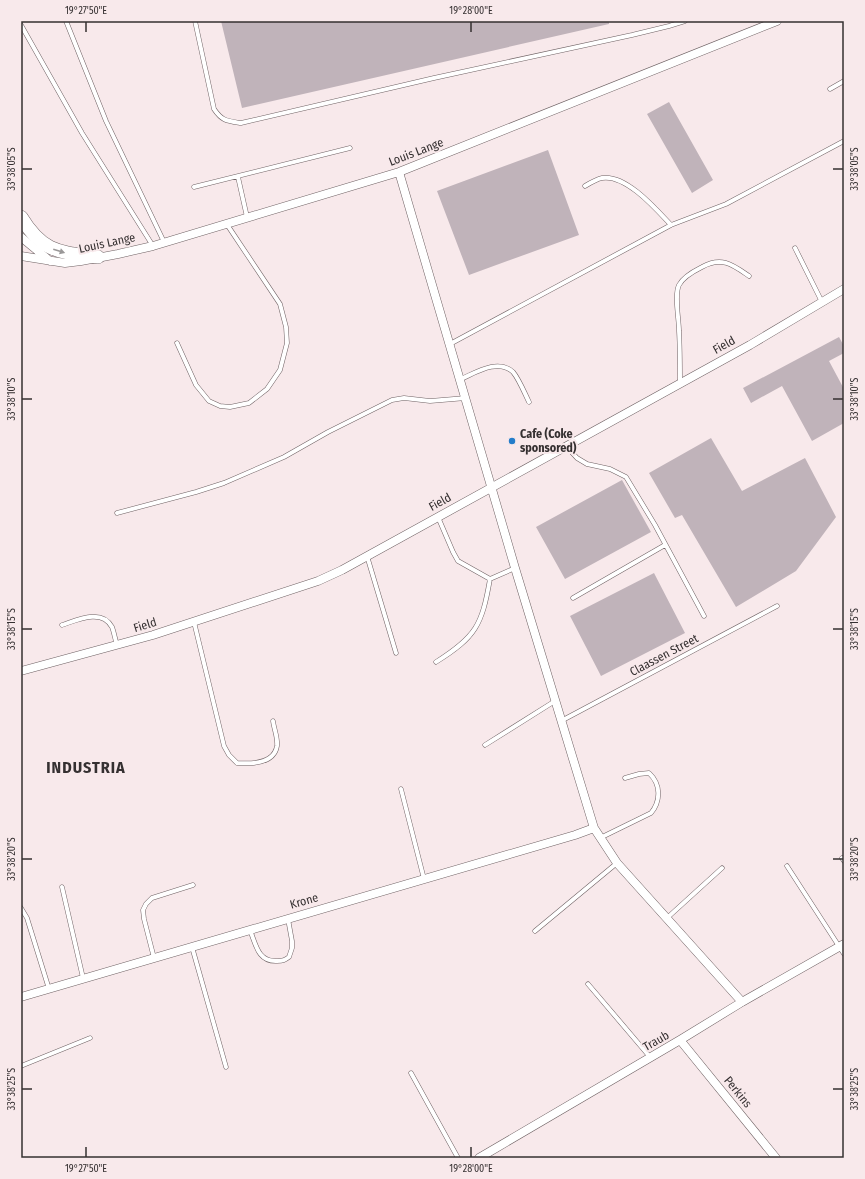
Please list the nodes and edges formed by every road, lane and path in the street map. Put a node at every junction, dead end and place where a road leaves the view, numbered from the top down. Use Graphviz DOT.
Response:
graph roads {
  1 [pos="66,21"];
  2 [pos="195,21"];
  3 [pos="685,21"];
  4 [pos="777,21"];
  5 [pos="21,25"];
  6 [pos="844,81"];
  7 [pos="830,89"];
  8 [pos="844,141"];
  9 [pos="350,148"];
  10 [pos="400,172"];
  11 [pos="238,177"];
  12 [pos="585,186"];
  13 [pos="194,187"];
  14 [pos="21,217"];
  15 [pos="247,218"];
  16 [pos="225,223"];
  17 [pos="671,225"];
  18 [pos="21,237"];
  19 [pos="164,242"];
  20 [pos="153,246"];
  21 [pos="795,248"];
  22 [pos="21,256"];
  23 [pos="98,257"];
  24 [pos="51,261"];
  25 [pos="749,276"];
  26 [pos="844,289"];
  27 [pos="822,302"];
  28 [pos="177,343"];
  29 [pos="450,344"];
  30 [pos="460,379"];
  31 [pos="680,383"];
  32 [pos="466,398"];
  33 [pos="529,402"];
  34 [pos="566,446"];
  35 [pos="492,487"];
  36 [pos="117,513"];
  37 [pos="437,517"];
  38 [pos="665,546"];
  39 [pos="367,556"];
  40 [pos="514,568"];
  41 [pos="490,579"];
  42 [pos="572,598"];
  43 [pos="777,606"];
  44 [pos="704,616"];
  45 [pos="194,622"];
  46 [pos="62,625"];
  47 [pos="117,645"];
  48 [pos="396,653"];
  49 [pos="436,662"];
  50 [pos="21,671"];
  51 [pos="554,701"];
  52 [pos="273,721"];
  53 [pos="561,721"];
  54 [pos="485,745"];
  55 [pos="625,778"];
  56 [pos="401,789"];
  57 [pos="594,828"];
  58 [pos="600,838"];
  59 [pos="617,863"];
  60 [pos="787,866"];
  61 [pos="722,868"];
  62 [pos="424,879"];
  63 [pos="193,885"];
  64 [pos="62,887"];
  65 [pos="21,908"];
  66 [pos="288,918"];
  67 [pos="666,918"];
  68 [pos="250,930"];
  69 [pos="535,931"];
  70 [pos="192,947"];
  71 [pos="842,948"];
  72 [pos="154,958"];
  73 [pos="83,978"];
  74 [pos="588,984"];
  75 [pos="49,988"];
  76 [pos="21,996"];
  77 [pos="742,1002"];
  78 [pos="90,1038"];
  79 [pos="680,1040"];
  80 [pos="650,1057"];
  81 [pos="21,1066"];
  82 [pos="226,1067"];
  83 [pos="411,1073"];
  84 [pos="458,1158"];
  85 [pos="479,1158"];
  86 [pos="776,1158"];
  1 -- 19 [label="lane"];
  2 -- 3 [label="lane"];
  4 -- 10 [label="street, Louis Lange"];
  5 -- 20 [label="lane"];
  6 -- 7 [label="lane"];
  8 -- 17 [label="lane"];
  9 -- 11 [label="lane"];
  10 -- 15 [label="street, Louis Lange"];
  10 -- 29 [label="street"];
  11 -- 13 [label="lane"];
  11 -- 15 [label="lane"];
  12 -- 17 [label="lane"];
  14 -- 23 [label="main road, one-way"];
  15 -- 16 [label="street, Louis Lange"];
  16 -- 19 [label="street, Louis Lange"];
  16 -- 28 [label="lane"];
  17 -- 29 [label="lane"];
  18 -- 24 [label="street"];
  19 -- 20 [label="street, Louis Lange"];
  20 -- 23 [label="street, Louis Lange"];
  21 -- 27 [label="lane"];
  22 -- 24 [label="street, Louis Lange"];
  23 -- 24 [label="street, Louis Lange"];
  25 -- 31 [label="lane"];
  26 -- 27 [label="street, Field"];
  27 -- 31 [label="street, Field"];
  29 -- 30 [label="street"];
  30 -- 32 [label="street"];
  30 -- 33 [label="lane"];
  31 -- 34 [label="street, Field"];
  32 -- 35 [label="street"];
  32 -- 36 [label="lane"];
  34 -- 35 [label="street, Field"];
  34 -- 38 [label="lane"];
  35 -- 37 [label="street, Field"];
  35 -- 40 [label="street"];
  37 -- 39 [label="street, Field"];
  37 -- 41 [label="lane"];
  38 -- 42 [label="lane"];
  38 -- 44 [label="lane"];
  39 -- 45 [label="street, Field"];
  39 -- 48 [label="lane"];
  40 -- 41 [label="lane"];
  40 -- 51 [label="street"];
  41 -- 49 [label="lane"];
  43 -- 53 [label="lane, Claassen Street"];
  45 -- 47 [label="street, Field"];
  45 -- 52 [label="lane"];
  46 -- 47 [label="lane"];
  47 -- 50 [label="street, Field"];
  51 -- 53 [label="street"];
  51 -- 54 [label="lane"];
  53 -- 57 [label="street"];
  55 -- 58 [label="lane"];
  56 -- 62 [label="lane"];
  57 -- 58 [label="street"];
  57 -- 62 [label="street, Krone"];
  58 -- 59 [label="street"];
  59 -- 67 [label="street"];
  59 -- 69 [label="lane"];
  60 -- 71 [label="lane"];
  61 -- 67 [label="lane"];
  62 -- 66 [label="street, Krone"];
  63 -- 72 [label="lane"];
  64 -- 73 [label="lane"];
  65 -- 75 [label="lane"];
  66 -- 68 [label="street, Krone"];
  66 -- 68 [label="lane"];
  67 -- 77 [label="street"];
  68 -- 70 [label="street, Krone"];
  70 -- 72 [label="street, Krone"];
  70 -- 82 [label="lane"];
  71 -- 77 [label="street, Traub"];
  72 -- 73 [label="street, Krone"];
  73 -- 75 [label="street, Krone"];
  74 -- 80 [label="lane"];
  75 -- 76 [label="street, Krone"];
  77 -- 79 [label="street, Traub"];
  78 -- 81 [label="lane"];
  79 -- 80 [label="street, Traub"];
  79 -- 86 [label="street, Perkins"];
  80 -- 85 [label="street, Traub"];
  83 -- 84 [label="lane"];
}
